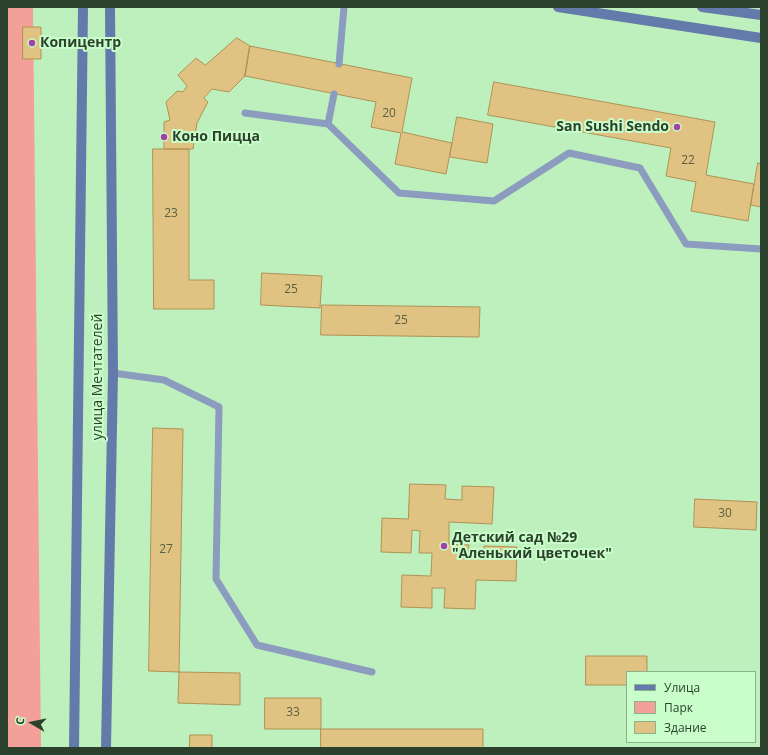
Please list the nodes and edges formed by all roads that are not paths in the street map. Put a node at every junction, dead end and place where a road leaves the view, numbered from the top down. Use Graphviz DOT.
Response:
graph roads {
  1 [pos="83,7"];
  2 [pos="110,7"];
  3 [pos="344,7"];
  4 [pos="558,7"];
  5 [pos="702,7"];
  6 [pos="761,15"];
  7 [pos="761,38"];
  8 [pos="339,64"];
  9 [pos="334,94"];
  10 [pos="245,113"];
  11 [pos="328,124"];
  12 [pos="761,249"];
  13 [pos="113,373"];
  14 [pos="372,672"];
  15 [pos="74,748"];
  16 [pos="106,748"];
  1 -- 15 [label="street, улица Мечтателей"];
  2 -- 13 [label="street, улица Мечтателей"];
  3 -- 8 [label="lane"];
  4 -- 7 [label="street"];
  5 -- 6 [label="street"];
  9 -- 11 [label="lane"];
  10 -- 11 [label="lane"];
  11 -- 12 [label="lane"];
  13 -- 14 [label="lane"];
  13 -- 16 [label="street, улица Мечтателей"];
}
